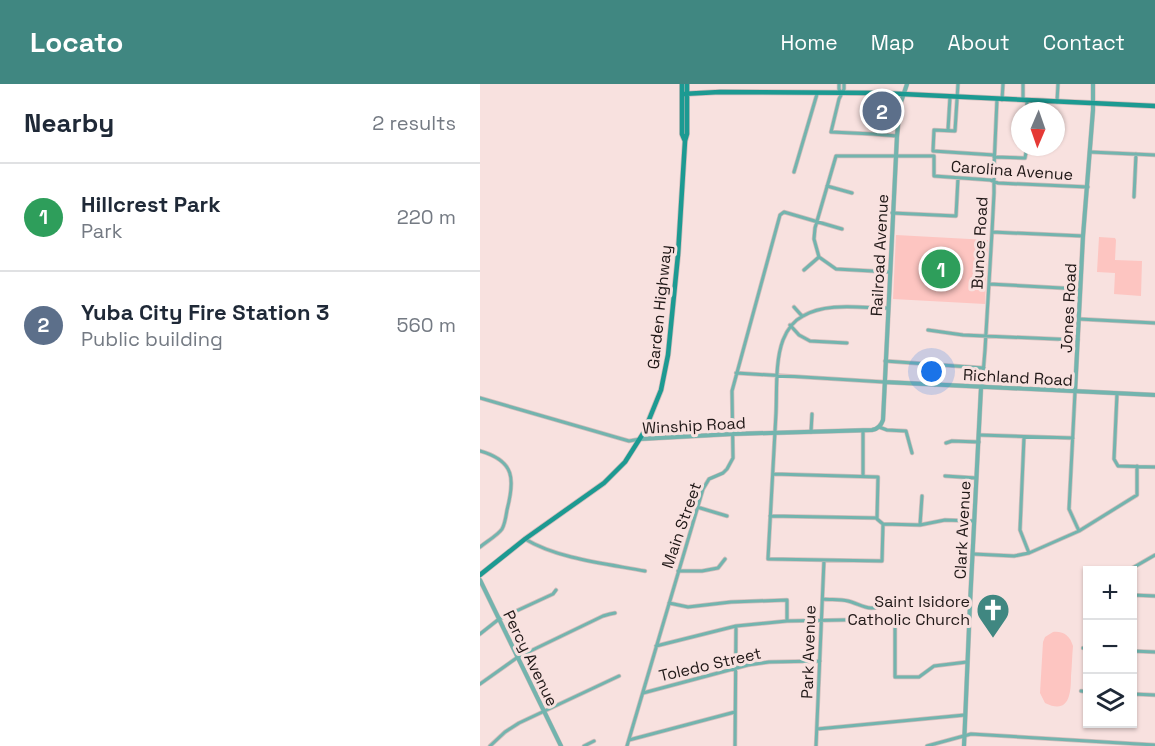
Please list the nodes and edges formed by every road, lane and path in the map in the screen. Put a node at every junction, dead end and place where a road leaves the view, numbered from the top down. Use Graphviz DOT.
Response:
graph roads {
  1 [pos="682,84"];
  2 [pos="687,84"];
  3 [pos="839,84"];
  4 [pos="844,84"];
  5 [pos="907,84"];
  6 [pos="958,84"];
  7 [pos="1003,84"];
  8 [pos="1023,84"];
  9 [pos="1058,84"];
  10 [pos="1093,84"];
  11 [pos="817,93"];
  12 [pos="841,93"];
  13 [pos="685,94"];
  14 [pos="904,94"];
  15 [pos="950,97"];
  16 [pos="957,97"];
  17 [pos="1000,100"];
  18 [pos="1025,101"];
  19 [pos="1057,102"];
  20 [pos="1065,102"];
  21 [pos="1092,103"];
  22 [pos="1155,106"];
  23 [pos="948,130"];
  24 [pos="897,136"];
  25 [pos="1090,152"];
  26 [pos="1136,154"];
  27 [pos="1155,155"];
  28 [pos="896,156"];
  29 [pos="994,156"];
  30 [pos="1026,156"];
  31 [pos="794,172"];
  32 [pos="958,178"];
  33 [pos="994,182"];
  34 [pos="827,186"];
  35 [pos="1088,187"];
  36 [pos="852,193"];
  37 [pos="1134,197"];
  38 [pos="892,213"];
  39 [pos="817,221"];
  40 [pos="842,229"];
  41 [pos="992,232"];
  42 [pos="1083,237"];
  43 [pos="819,257"];
  44 [pos="804,270"];
  45 [pos="890,272"];
  46 [pos="989,284"];
  47 [pos="1081,289"];
  48 [pos="794,307"];
  49 [pos="888,308"];
  50 [pos="802,316"];
  51 [pos="1079,320"];
  52 [pos="1155,323"];
  53 [pos="790,325"];
  54 [pos="928,330"];
  55 [pos="986,336"];
  56 [pos="1078,340"];
  57 [pos="847,343"];
  58 [pos="885,362"];
  59 [pos="936,365"];
  60 [pos="984,368"];
  61 [pos="736,373"];
  62 [pos="777,376"];
  63 [pos="884,382"];
  64 [pos="934,385"];
  65 [pos="981,388"];
  66 [pos="1075,392"];
  67 [pos="1117,394"];
  68 [pos="1155,395"];
  69 [pos="480,398"];
  70 [pos="812,414"];
  71 [pos="879,428"];
  72 [pos="864,430"];
  73 [pos="812,432"];
  74 [pos="775,433"];
  75 [pos="732,434"];
  76 [pos="979,435"];
  77 [pos="1024,437"];
  78 [pos="1073,438"];
  79 [pos="640,439"];
  80 [pos="978,442"];
  81 [pos="946,443"];
  82 [pos="480,451"];
  83 [pos="912,453"];
  84 [pos="1137,466"];
  85 [pos="1155,467"];
  86 [pos="772,474"];
  87 [pos="863,476"];
  88 [pos="945,476"];
  89 [pos="977,478"];
  90 [pos="922,496"];
  91 [pos="697,507"];
  92 [pos="727,516"];
  93 [pos="770,516"];
  94 [pos="877,519"];
  95 [pos="975,521"];
  96 [pos="884,524"];
  97 [pos="920,525"];
  98 [pos="1079,531"];
  99 [pos="525,539"];
  100 [pos="480,547"];
  101 [pos="1029,553"];
  102 [pos="973,554"];
  103 [pos="1155,555"];
  104 [pos="725,559"];
  105 [pos="824,560"];
  106 [pos="1136,566"];
  107 [pos="645,571"];
  108 [pos="678,571"];
  109 [pos="480,575"];
  110 [pos="480,580"];
  111 [pos="556,591"];
  112 [pos="1137,594"];
  113 [pos="1155,596"];
  114 [pos="823,599"];
  115 [pos="669,603"];
  116 [pos="885,603"];
  117 [pos="615,613"];
  118 [pos="499,619"];
  119 [pos="787,621"];
  120 [pos="822,621"];
  121 [pos="736,626"];
  122 [pos="480,634"];
  123 [pos="656,646"];
  124 [pos="1137,651"];
  125 [pos="1155,652"];
  126 [pos="518,657"];
  127 [pos="820,661"];
  128 [pos="967,662"];
  129 [pos="736,668"];
  130 [pos="619,676"];
  131 [pos="480,684"];
  132 [pos="643,693"];
  133 [pos="1137,694"];
  134 [pos="1155,695"];
  135 [pos="544,712"];
  136 [pos="735,712"];
  137 [pos="965,715"];
  138 [pos="817,729"];
  139 [pos="964,736"];
  140 [pos="629,740"];
  141 [pos="594,741"];
  142 [pos="1155,745"];
  143 [pos="490,746"];
  144 [pos="561,746"];
  145 [pos="584,746"];
  146 [pos="627,746"];
  147 [pos="735,746"];
  148 [pos="816,746"];
  149 [pos="927,746"];
  150 [pos="964,746"];
  1 -- 13 [label="main road, Garden Highway"];
  2 -- 13 [label="main road, Garden Highway"];
  3 -- 12 [label="street"];
  4 -- 12 [label="street"];
  5 -- 14 [label="street, Railroad Avenue"];
  6 -- 16 [label="street"];
  7 -- 17 [label="street, Bunce Road"];
  8 -- 18 [label="street"];
  9 -- 19 [label="street"];
  10 -- 21 [label="street, Jones Road"];
  11 -- 12 [label="main road"];
  11 -- 13 [label="main road"];
  11 -- 31 [label="street"];
  12 -- 14 [label="main road"];
  12 -- 24 [label="street"];
  13 -- 79 [label="main road, Garden Highway"];
  14 -- 15 [label="main road"];
  14 -- 24 [label="street, Railroad Avenue"];
  15 -- 16 [label="main road"];
  15 -- 23 [label="street"];
  16 -- 17 [label="main road"];
  16 -- 23 [label="street"];
  17 -- 18 [label="main road"];
  17 -- 29 [label="street, Bunce Road"];
  18 -- 19 [label="main road"];
  20 -- 21 [label="main road"];
  21 -- 22 [label="main road"];
  21 -- 25 [label="street, Jones Road"];
  23 -- 29 [label="street"];
  24 -- 28 [label="street, Railroad Avenue"];
  25 -- 26 [label="street"];
  25 -- 35 [label="street, Jones Road"];
  26 -- 27 [label="street"];
  26 -- 37 [label="street"];
  28 -- 32 [label="street, Carolina Avenue"];
  28 -- 34 [label="street"];
  28 -- 38 [label="street, Railroad Avenue"];
  29 -- 30 [label="street"];
  29 -- 33 [label="street, Bunce Road"];
  32 -- 33 [label="street, Carolina Avenue"];
  32 -- 38 [label="street"];
  33 -- 35 [label="street, Carolina Avenue"];
  33 -- 41 [label="street, Bunce Road"];
  34 -- 36 [label="street"];
  34 -- 39 [label="street"];
  35 -- 42 [label="street, Jones Road"];
  38 -- 45 [label="street, Railroad Avenue"];
  39 -- 40 [label="street"];
  39 -- 43 [label="street"];
  39 -- 61 [label="street, Main Street"];
  41 -- 42 [label="street"];
  41 -- 46 [label="street, Bunce Road"];
  42 -- 47 [label="street, Jones Road"];
  43 -- 44 [label="street"];
  43 -- 45 [label="street"];
  45 -- 49 [label="street, Railroad Avenue"];
  46 -- 47 [label="street"];
  46 -- 55 [label="street, Bunce Road"];
  47 -- 51 [label="street, Jones Road"];
  48 -- 50 [label="street"];
  49 -- 50 [label="street"];
  49 -- 58 [label="street, Railroad Avenue"];
  50 -- 53 [label="street"];
  51 -- 52 [label="street"];
  51 -- 56 [label="street, Jones Road"];
  53 -- 57 [label="street"];
  53 -- 62 [label="street"];
  54 -- 55 [label="street"];
  55 -- 56 [label="street"];
  55 -- 60 [label="street, Bunce Road"];
  56 -- 66 [label="street, Jones Road"];
  58 -- 59 [label="street"];
  58 -- 63 [label="street, Railroad Avenue"];
  59 -- 60 [label="street"];
  59 -- 64 [label="street"];
  60 -- 65 [label="street, Bunce Road"];
  61 -- 62 [label="street, Richland Road"];
  61 -- 75 [label="street, Main Street"];
  62 -- 63 [label="street, Richland Road"];
  62 -- 74 [label="street"];
  63 -- 64 [label="street, Richland Road"];
  63 -- 71 [label="street, Railroad Avenue"];
  64 -- 65 [label="street, Richland Road"];
  65 -- 66 [label="street, Richland Road"];
  65 -- 76 [label="street, Clark Avenue"];
  66 -- 67 [label="street, Richland Road"];
  66 -- 78 [label="street, Jones Road"];
  67 -- 68 [label="street, Richland Road"];
  67 -- 84 [label="street"];
  69 -- 79 [label="street, Winship Road"];
  70 -- 73 [label="street"];
  71 -- 72 [label="street, Winship Road"];
  71 -- 83 [label="street"];
  72 -- 73 [label="street, Winship Road"];
  72 -- 87 [label="street"];
  73 -- 74 [label="street, Winship Road"];
  74 -- 75 [label="street, Winship Road"];
  74 -- 86 [label="street"];
  75 -- 79 [label="street, Winship Road"];
  75 -- 91 [label="street, Main Street"];
  76 -- 77 [label="street"];
  76 -- 80 [label="street, Clark Avenue"];
  77 -- 78 [label="street"];
  77 -- 101 [label="street"];
  78 -- 98 [label="street, Jones Road"];
  79 -- 99 [label="main road, Garden Highway"];
  80 -- 81 [label="street"];
  80 -- 89 [label="street, Clark Avenue"];
  82 -- 100 [label="street"];
  84 -- 85 [label="street"];
  84 -- 98 [label="street"];
  86 -- 87 [label="street"];
  86 -- 93 [label="street"];
  87 -- 94 [label="street"];
  88 -- 89 [label="street"];
  89 -- 95 [label="street, Clark Avenue"];
  90 -- 97 [label="street"];
  91 -- 92 [label="street"];
  91 -- 108 [label="street, Main Street"];
  93 -- 94 [label="street"];
  93 -- 105 [label="street"];
  94 -- 96 [label="street"];
  95 -- 97 [label="street"];
  95 -- 102 [label="street, Clark Avenue"];
  96 -- 97 [label="street"];
  96 -- 105 [label="street"];
  98 -- 101 [label="street"];
  99 -- 107 [label="street"];
  99 -- 109 [label="main road, Garden Highway"];
  101 -- 102 [label="street"];
  102 -- 128 [label="street, Clark Avenue"];
  103 -- 106 [label="street"];
  104 -- 108 [label="street"];
  105 -- 114 [label="street, Park Avenue"];
  108 -- 115 [label="street, Main Street"];
  110 -- 118 [label="street, Percy Avenue"];
  111 -- 118 [label="street"];
  112 -- 113 [label="street"];
  114 -- 116 [label="street"];
  114 -- 120 [label="street, Park Avenue"];
  115 -- 119 [label="street"];
  115 -- 123 [label="street, Main Street"];
  117 -- 126 [label="street"];
  118 -- 122 [label="street"];
  118 -- 126 [label="street, Percy Avenue"];
  119 -- 120 [label="street"];
  119 -- 121 [label="street"];
  120 -- 127 [label="street, Park Avenue"];
  120 -- 128 [label="street"];
  121 -- 123 [label="street"];
  121 -- 129 [label="street"];
  123 -- 132 [label="street, Main Street"];
  124 -- 125 [label="street"];
  126 -- 131 [label="street"];
  126 -- 135 [label="street, Percy Avenue"];
  127 -- 129 [label="street, Toledo Street"];
  127 -- 138 [label="street, Park Avenue"];
  128 -- 137 [label="street, Clark Avenue"];
  129 -- 132 [label="street, Toledo Street"];
  129 -- 136 [label="street"];
  130 -- 135 [label="street"];
  132 -- 140 [label="street, Main Street"];
  133 -- 134 [label="street"];
  135 -- 143 [label="street"];
  135 -- 144 [label="street, Percy Avenue"];
  136 -- 140 [label="street"];
  136 -- 147 [label="street"];
  137 -- 138 [label="street"];
  137 -- 139 [label="street, Clark Avenue"];
  138 -- 148 [label="street, Park Avenue"];
  139 -- 142 [label="street"];
  139 -- 149 [label="street"];
  139 -- 150 [label="street, Clark Avenue"];
  140 -- 146 [label="street, Main Street"];
  141 -- 145 [label="street"];
}
